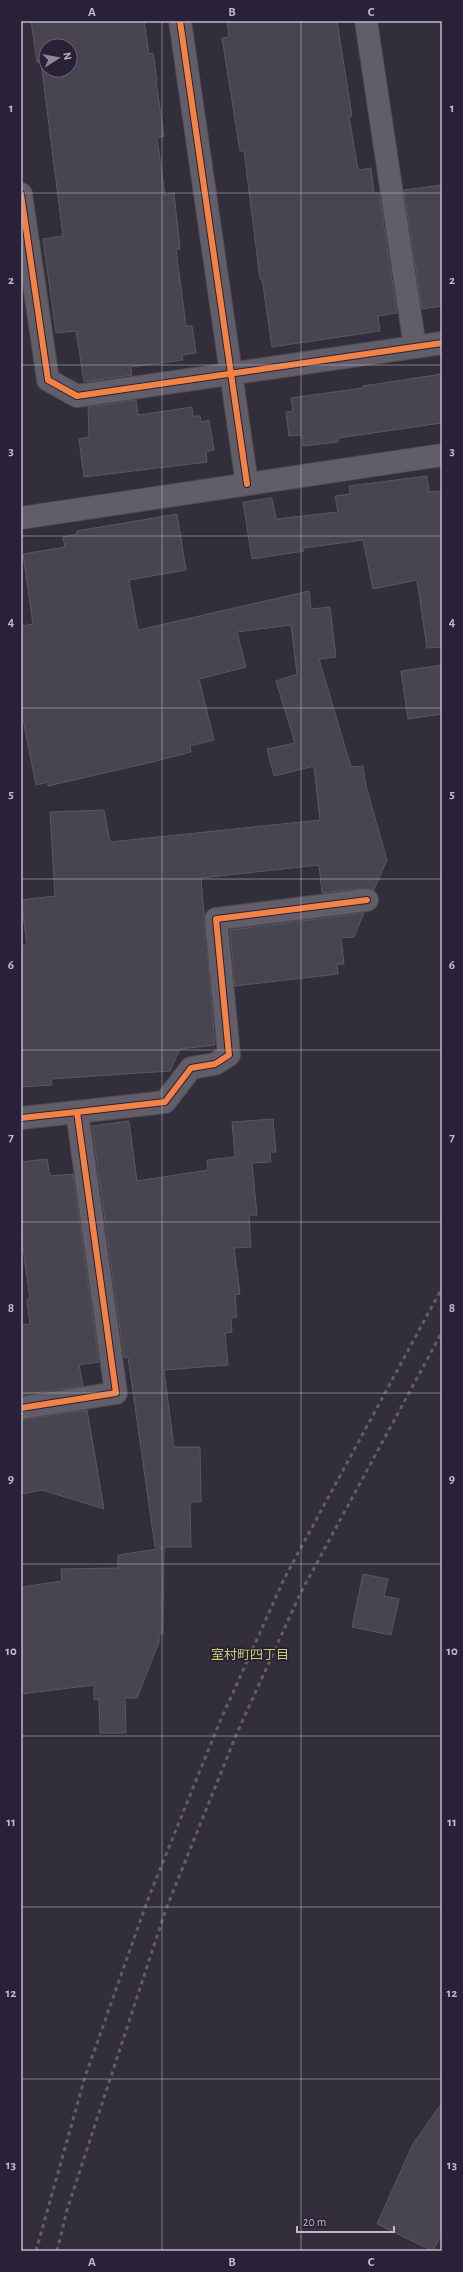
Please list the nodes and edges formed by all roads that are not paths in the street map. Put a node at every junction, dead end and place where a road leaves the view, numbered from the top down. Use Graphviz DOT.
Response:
graph roads {
  1 [pos="180,21"];
  2 [pos="366,21"];
  3 [pos="21,194"];
  4 [pos="442,343"];
  5 [pos="415,347"];
  6 [pos="229,374"];
  7 [pos="442,455"];
  8 [pos="247,484"];
  9 [pos="21,518"];
  10 [pos="367,900"];
  11 [pos="76,1112"];
  12 [pos="21,1118"];
  13 [pos="21,1408"];
  1 -- 6 [label="street"];
  2 -- 5 [label="street"];
  3 -- 6 [label="street"];
  4 -- 5 [label="street"];
  5 -- 6 [label="street"];
  6 -- 8 [label="street"];
  7 -- 8 [label="street"];
  8 -- 9 [label="street"];
  10 -- 11 [label="street"];
  11 -- 12 [label="street"];
  11 -- 13 [label="street"];
}
